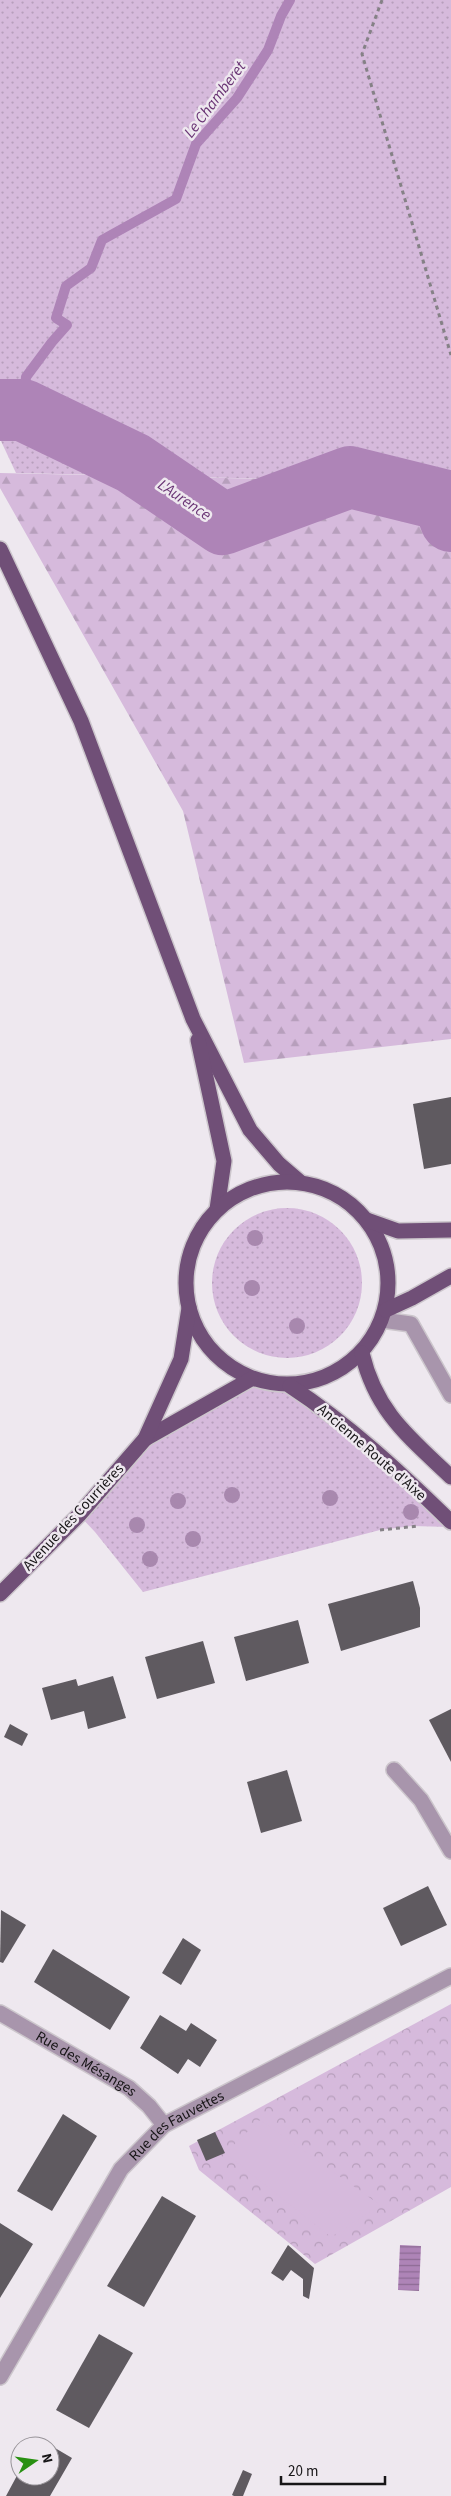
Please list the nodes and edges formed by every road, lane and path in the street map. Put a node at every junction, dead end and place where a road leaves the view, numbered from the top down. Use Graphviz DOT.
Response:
graph roads {
  1 [pos="382,0"];
  2 [pos="451,355"];
  3 [pos="0,549"];
  4 [pos="193,1019"];
  5 [pos="300,1182"];
  6 [pos="218,1209"];
  7 [pos="367,1220"];
  8 [pos="451,1230"];
  9 [pos="451,1276"];
  10 [pos="188,1308"];
  11 [pos="384,1315"];
  12 [pos="362,1352"];
  13 [pos="251,1379"];
  14 [pos="290,1386"];
  15 [pos="451,1395"];
  16 [pos="145,1439"];
  17 [pos="451,1477"];
  18 [pos="451,1522"];
  19 [pos="422,1526"];
  20 [pos="380,1530"];
  21 [pos="0,1594"];
  22 [pos="394,1770"];
  23 [pos="451,1851"];
  24 [pos="451,1976"];
  25 [pos="0,2013"];
  26 [pos="164,2125"];
  27 [pos="0,2377"];
  1 -- 2 [label="path"];
  3 -- 4 [label="main road"];
  4 -- 5 [label="main road"];
  4 -- 6 [label="main road"];
  5 -- 6 [label="main road"];
  5 -- 7 [label="main road"];
  6 -- 10 [label="main road"];
  7 -- 8 [label="main road"];
  7 -- 11 [label="main road"];
  9 -- 11 [label="main road"];
  10 -- 13 [label="main road"];
  10 -- 16 [label="main road, Avenue des Courrières"];
  11 -- 12 [label="main road"];
  11 -- 15 [label="street"];
  12 -- 14 [label="main road"];
  12 -- 17 [label="main road"];
  13 -- 14 [label="main road"];
  13 -- 16 [label="main road, Avenue des Courrières"];
  14 -- 18 [label="main road, Ancienne Route d'Aixe"];
  16 -- 21 [label="main road, Avenue des Courrières"];
  19 -- 20 [label="path"];
  22 -- 23 [label="street"];
  24 -- 26 [label="street, Rue des Fauvettes"];
  25 -- 26 [label="street, Rue des Mésanges"];
  26 -- 27 [label="street, Rue des Fauvettes"];
}
